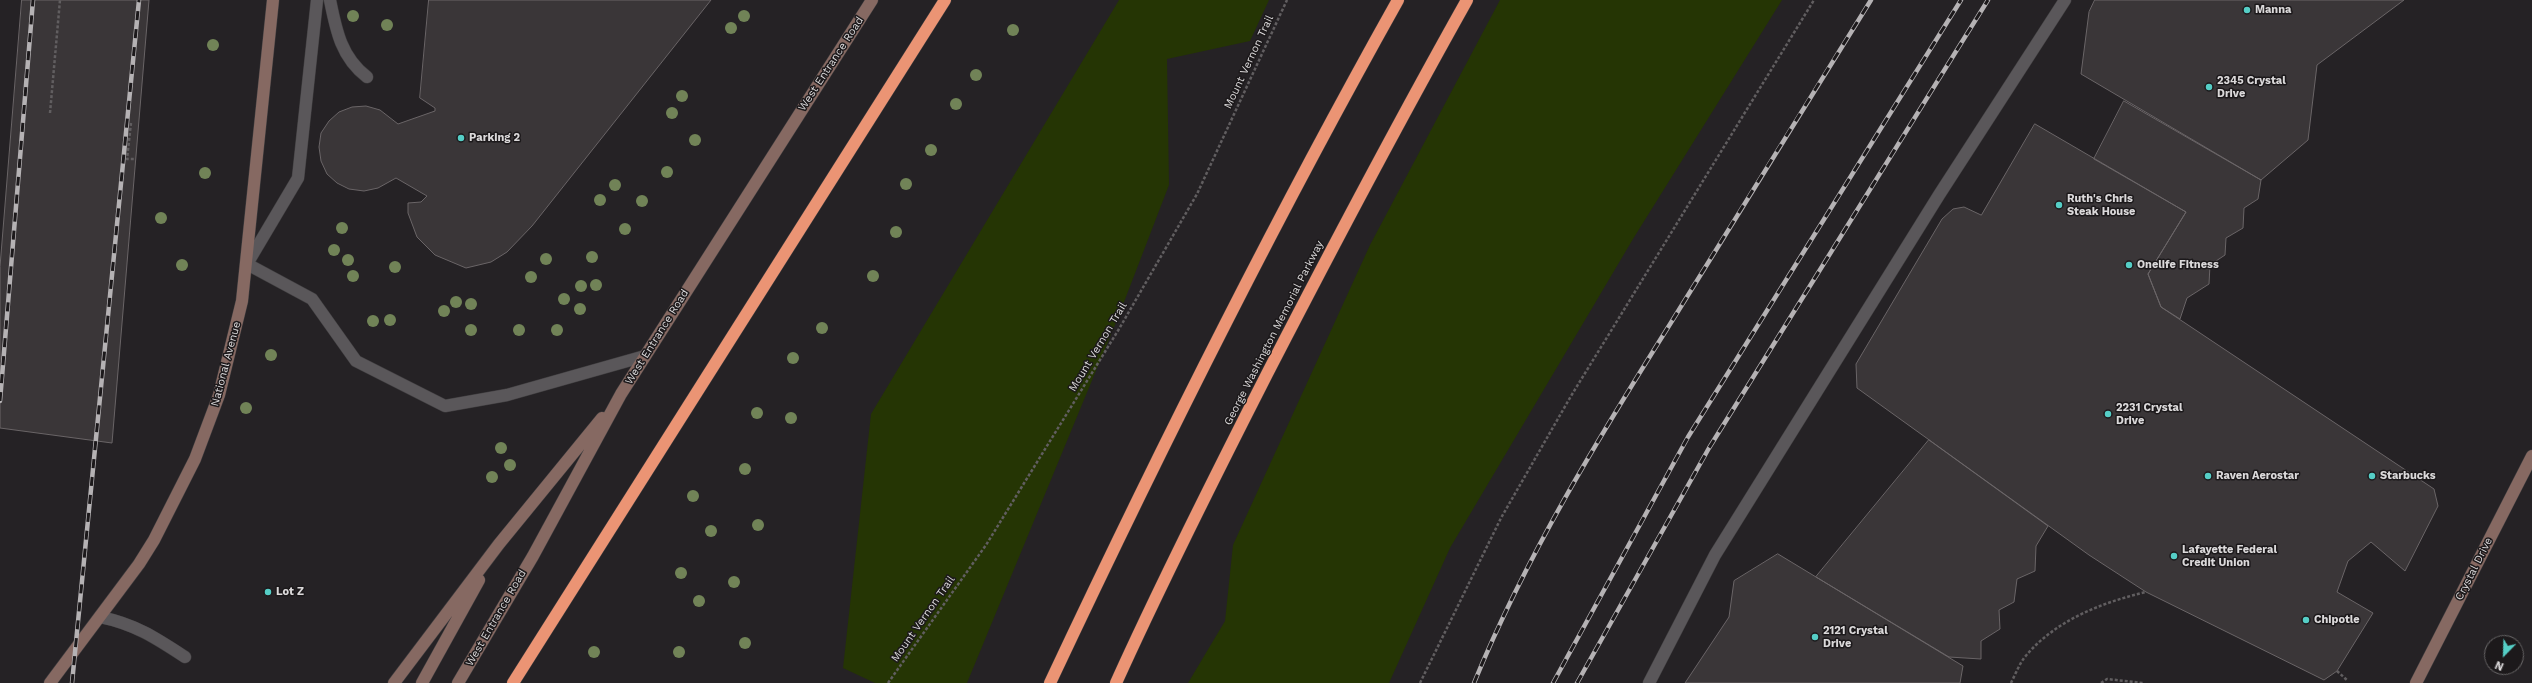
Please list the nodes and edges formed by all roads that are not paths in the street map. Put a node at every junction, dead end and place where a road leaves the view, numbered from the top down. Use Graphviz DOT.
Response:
graph roads {
  1 [pos="273,0"];
  2 [pos="317,0"];
  3 [pos="330,0"];
  4 [pos="872,0"];
  5 [pos="945,0"];
  6 [pos="1398,0"];
  7 [pos="1468,0"];
  8 [pos="2065,0"];
  9 [pos="367,77"];
  10 [pos="247,264"];
  11 [pos="645,356"];
  12 [pos="621,394"];
  13 [pos="2532,456"];
  14 [pos="499,544"];
  15 [pos="100,616"];
  16 [pos="185,657"];
  17 [pos="51,682"];
  18 [pos="394,683"];
  19 [pos="422,683"];
  20 [pos="458,683"];
  21 [pos="513,683"];
  22 [pos="1050,683"];
  23 [pos="1116,683"];
  24 [pos="1649,683"];
  25 [pos="2416,683"];
  1 -- 10 [label="main road, National Avenue"];
  2 -- 10 [label="lane"];
  3 -- 9 [label="lane"];
  4 -- 11 [label="main road, West Entrance Road"];
  5 -- 21 [label="highway"];
  6 -- 22 [label="highway"];
  7 -- 23 [label="highway, George Washington Memorial Parkway"];
  8 -- 24 [label="lane"];
  10 -- 11 [label="lane"];
  10 -- 15 [label="main road, National Avenue"];
  11 -- 12 [label="main road, West Entrance Road"];
  12 -- 14 [label="main road"];
  12 -- 20 [label="main road, West Entrance Road"];
  13 -- 25 [label="main road, Crystal Drive"];
  14 -- 18 [label="main road"];
  14 -- 19 [label="main road"];
  15 -- 16 [label="lane"];
  15 -- 17 [label="main road, National Avenue"];
}
